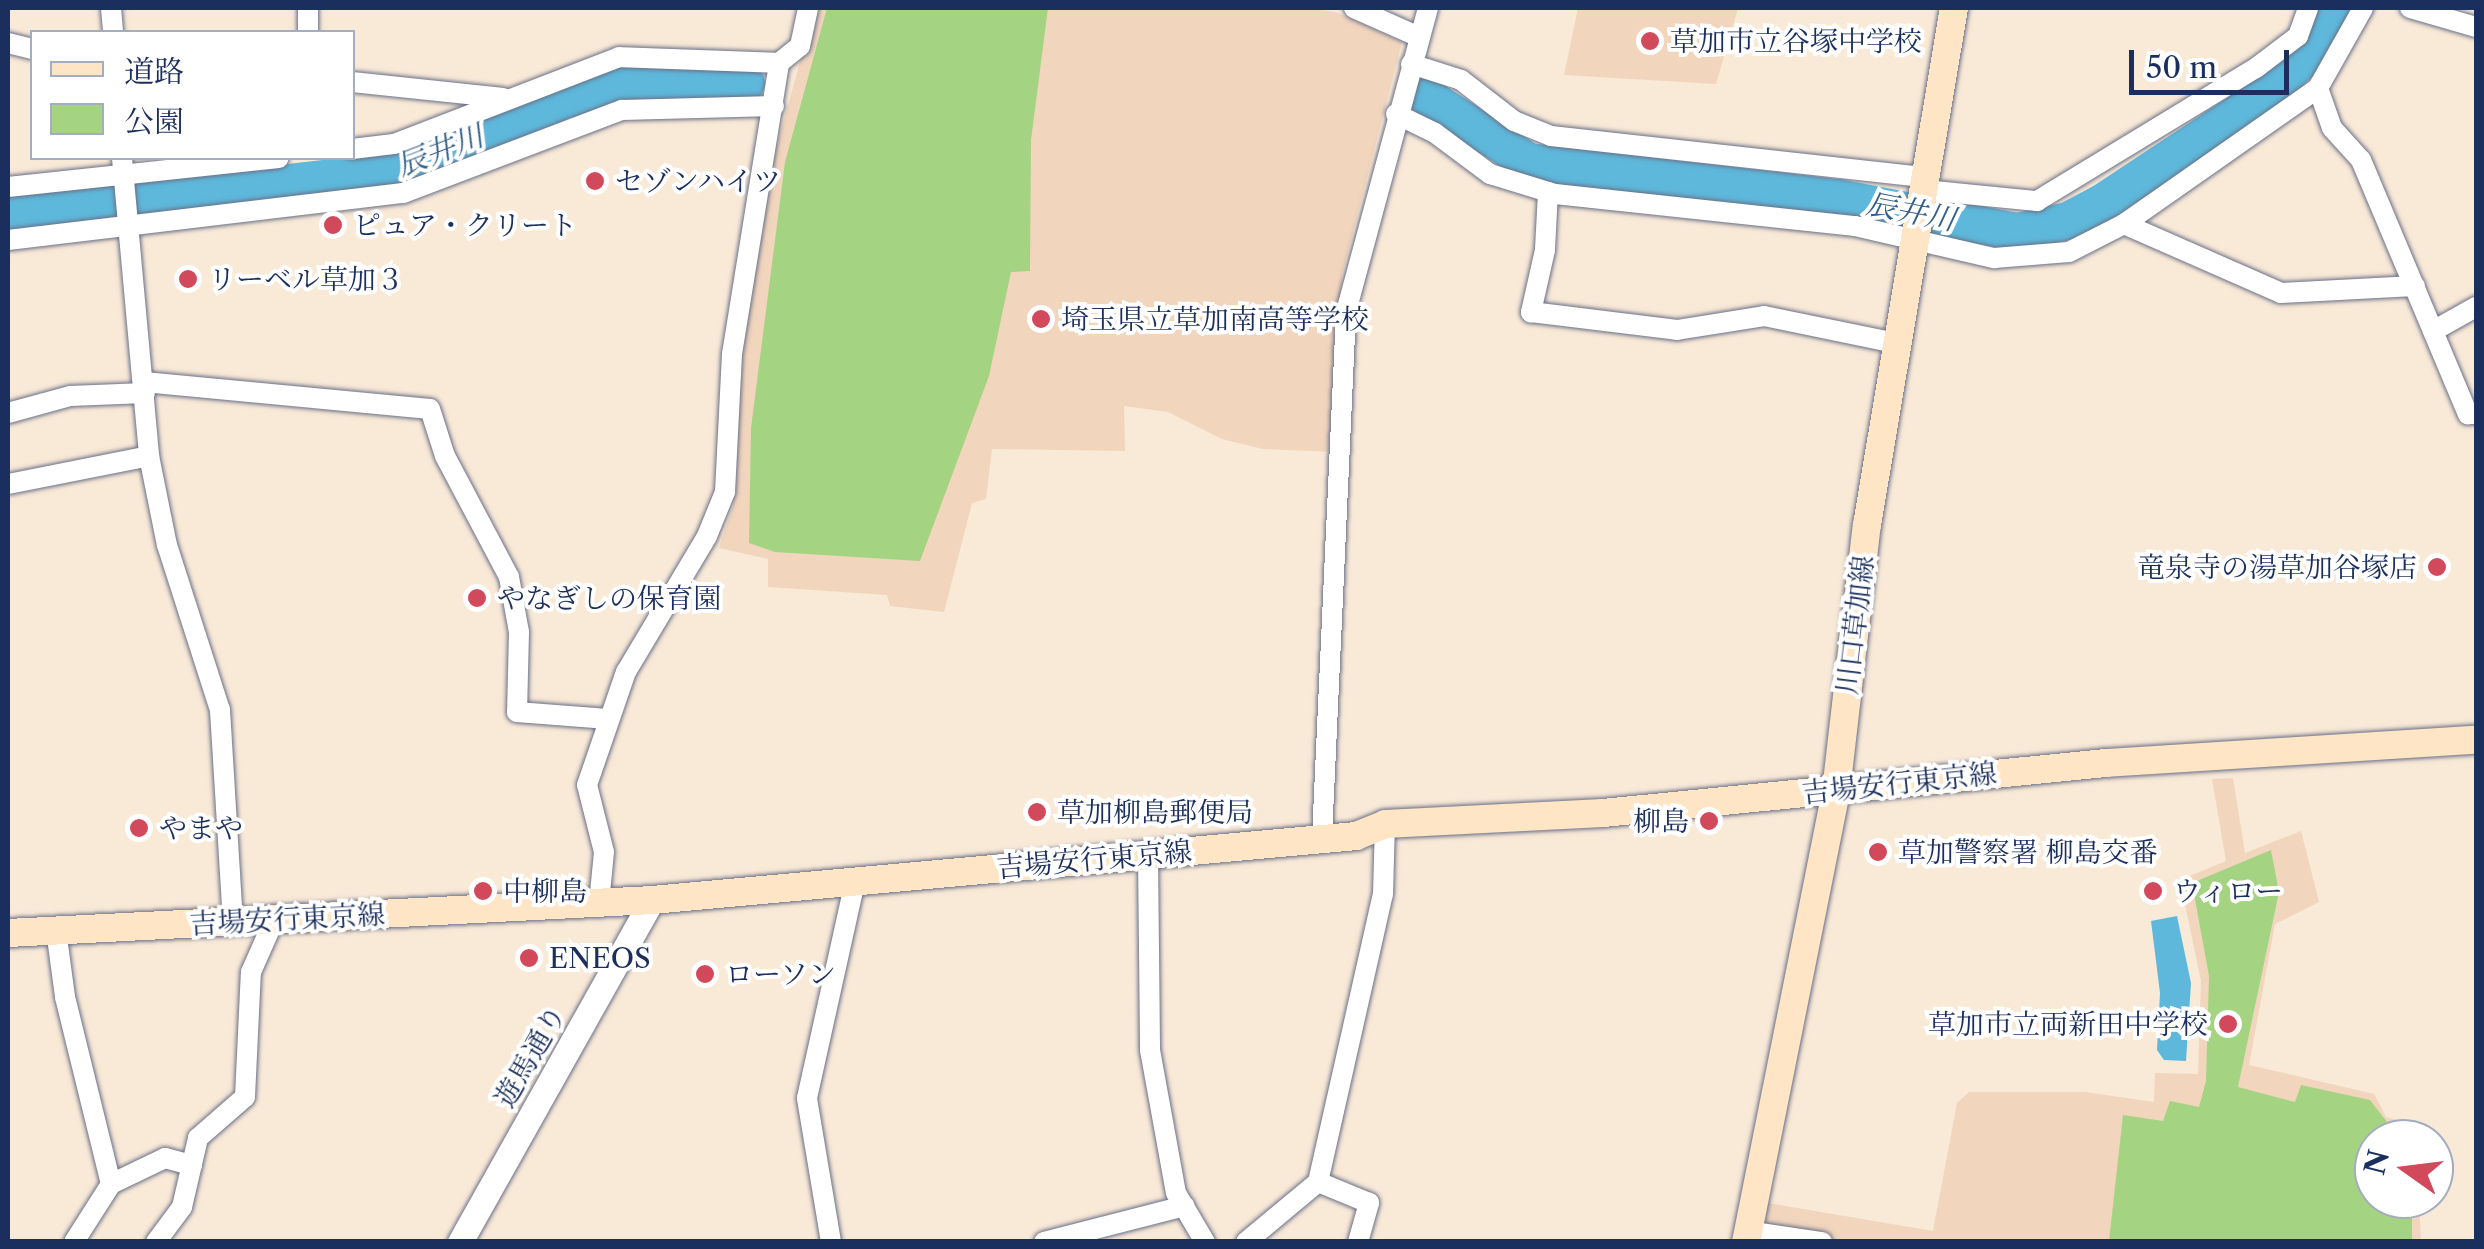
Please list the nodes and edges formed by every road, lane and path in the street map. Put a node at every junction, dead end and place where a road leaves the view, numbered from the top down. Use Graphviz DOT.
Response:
graph roads {
  1 [pos="808,8"];
  2 [pos="1354,8"];
  3 [pos="1428,8"];
  4 [pos="1954,8"];
  5 [pos="2308,8"];
  6 [pos="2362,8"];
  7 [pos="2410,8"];
  8 [pos="2476,28"];
  9 [pos="1419,37"];
  10 [pos="779,63"];
  11 [pos="1411,64"];
  12 [pos="355,82"];
  13 [pos="2318,88"];
  14 [pos="506,98"];
  15 [pos="774,106"];
  16 [pos="1396,114"];
  17 [pos="355,149"];
  18 [pos="256,160"];
  19 [pos="123,172"];
  20 [pos="1925,184"];
  21 [pos="8,187"];
  22 [pos="1548,192"];
  23 [pos="2124,224"];
  24 [pos="128,225"];
  25 [pos="8,240"];
  26 [pos="1913,242"];
  27 [pos="2415,286"];
  28 [pos="2476,307"];
  29 [pos="2433,330"];
  30 [pos="1896,343"];
  31 [pos="145,387"];
  32 [pos="8,413"];
  33 [pos="2476,414"];
  34 [pos="148,456"];
  35 [pos="8,484"];
  36 [pos="608,719"];
  37 [pos="2476,740"];
  38 [pos="1836,790"];
  39 [pos="1385,824"];
  40 [pos="1322,838"];
  41 [pos="1148,854"];
  42 [pos="855,882"];
  43 [pos="652,900"];
  44 [pos="600,903"];
  45 [pos="274,920"];
  46 [pos="233,921"];
  47 [pos="56,930"];
  48 [pos="8,933"];
  49 [pos="192,1165"];
  50 [pos="1318,1182"];
  51 [pos="111,1184"];
  52 [pos="1184,1206"];
  53 [pos="1747,1236"];
  54 [pos="74,1242"];
  55 [pos="156,1242"];
  56 [pos="460,1242"];
  57 [pos="832,1242"];
  58 [pos="1044,1242"];
  59 [pos="1204,1242"];
  60 [pos="1246,1242"];
  61 [pos="1358,1242"];
  62 [pos="1822,1242"];
  1 -- 10 [label="street"];
  2 -- 9 [label="street"];
  3 -- 9 [label="street"];
  4 -- 20 [label="main road, 川口草加線"];
  5 -- 20 [label="street"];
  6 -- 13 [label="street"];
  7 -- 8 [label="street"];
  9 -- 11 [label="street"];
  10 -- 14 [label="street"];
  10 -- 15 [label="street"];
  11 -- 16 [label="street"];
  11 -- 20 [label="street"];
  12 -- 14 [label="street"];
  13 -- 23 [label="street"];
  13 -- 27 [label="street"];
  14 -- 17 [label="street"];
  15 -- 24 [label="street"];
  15 -- 36 [label="street"];
  16 -- 22 [label="street"];
  16 -- 40 [label="street"];
  18 -- 19 [label="street"];
  19 -- 21 [label="street"];
  19 -- 24 [label="street"];
  20 -- 26 [label="main road, 川口草加線"];
  22 -- 26 [label="street"];
  22 -- 30 [label="street"];
  23 -- 26 [label="street"];
  23 -- 27 [label="street"];
  24 -- 25 [label="street"];
  24 -- 31 [label="street"];
  26 -- 30 [label="main road, 川口草加線"];
  27 -- 29 [label="street"];
  28 -- 29 [label="street"];
  29 -- 33 [label="street"];
  30 -- 38 [label="main road, 川口草加線"];
  31 -- 32 [label="street"];
  31 -- 34 [label="street"];
  31 -- 36 [label="street"];
  34 -- 35 [label="street"];
  34 -- 46 [label="street"];
  36 -- 44 [label="street"];
  37 -- 38 [label="main road, 吉場安行東京線"];
  38 -- 39 [label="main road, 吉場安行東京線"];
  38 -- 53 [label="main road, 川口草加線"];
  39 -- 40 [label="main road, 吉場安行東京線"];
  39 -- 50 [label="street"];
  40 -- 41 [label="main road, 吉場安行東京線"];
  41 -- 42 [label="main road, 吉場安行東京線"];
  41 -- 52 [label="street"];
  42 -- 43 [label="main road, 吉場安行東京線"];
  42 -- 57 [label="street"];
  43 -- 44 [label="main road, 吉場安行東京線"];
  43 -- 56 [label="street, 遊馬通り"];
  44 -- 45 [label="main road, 吉場安行東京線"];
  45 -- 46 [label="main road, 吉場安行東京線"];
  45 -- 49 [label="street"];
  46 -- 47 [label="main road, 吉場安行東京線"];
  47 -- 48 [label="main road, 吉場安行東京線"];
  47 -- 51 [label="street"];
  49 -- 51 [label="street"];
  49 -- 55 [label="street"];
  50 -- 60 [label="street"];
  50 -- 61 [label="street"];
  51 -- 54 [label="street"];
  52 -- 58 [label="street"];
  52 -- 59 [label="street"];
  53 -- 62 [label="street"];
}
